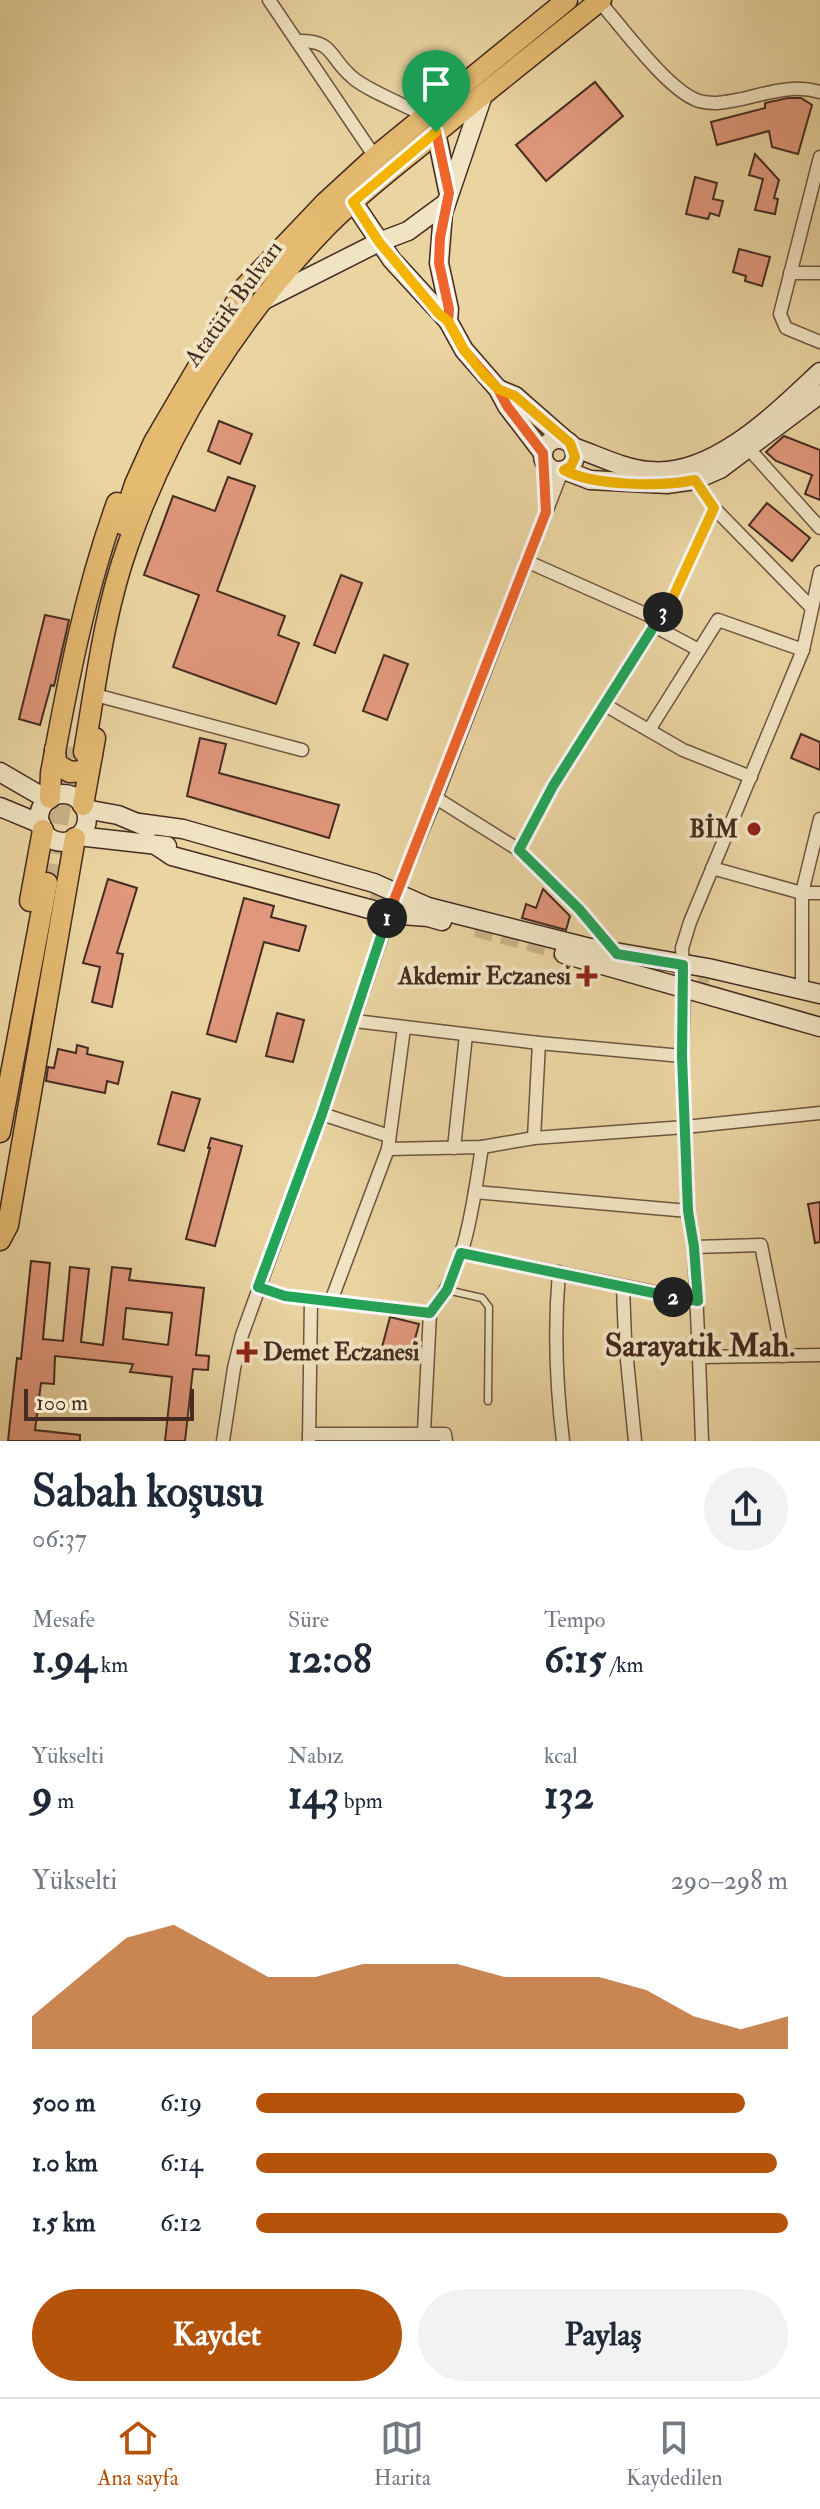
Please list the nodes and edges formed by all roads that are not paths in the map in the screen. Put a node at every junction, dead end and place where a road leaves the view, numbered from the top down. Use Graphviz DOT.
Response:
graph roads {
  1 [pos="269,0"];
  2 [pos="567,0"];
  3 [pos="600,1"];
  4 [pos="297,41"];
  5 [pos="820,92"];
  6 [pos="483,95"];
  7 [pos="431,124"];
  8 [pos="375,157"];
  9 [pos="820,157"];
  10 [pos="817,182"];
  11 [pos="447,198"];
  12 [pos="353,202"];
  13 [pos="379,242"];
  14 [pos="790,273"];
  15 [pos="820,273"];
  16 [pos="261,301"];
  17 [pos="448,321"];
  18 [pos="820,342"];
  19 [pos="820,372"];
  20 [pos="498,389"];
  21 [pos="820,394"];
  22 [pos="569,443"];
  23 [pos="749,449"];
  24 [pos="553,464"];
  25 [pos="695,480"];
  26 [pos="714,508"];
  27 [pos="546,512"];
  28 [pos="820,528"];
  29 [pos="526,561"];
  30 [pos="820,572"];
  31 [pos="812,608"];
  32 [pos="656,623"];
  33 [pos="804,644"];
  34 [pos="820,644"];
  35 [pos="699,650"];
  36 [pos="103,697"];
  37 [pos="605,705"];
  38 [pos="649,730"];
  39 [pos="76,750"];
  40 [pos="302,750"];
  41 [pos="0,772"];
  42 [pos="751,777"];
  43 [pos="436,798"];
  44 [pos="49,799"];
  45 [pos="0,807"];
  46 [pos="84,807"];
  47 [pos="820,819"];
  48 [pos="139,823"];
  49 [pos="42,827"];
  50 [pos="77,837"];
  51 [pos="157,846"];
  52 [pos="519,850"];
  53 [pos="712,868"];
  54 [pos="52,881"];
  55 [pos="397,891"];
  56 [pos="802,893"];
  57 [pos="820,893"];
  58 [pos="388,914"];
  59 [pos="617,954"];
  60 [pos="683,965"];
  61 [pos="684,990"];
  62 [pos="811,992"];
  63 [pos="820,1006"];
  64 [pos="820,1016"];
  65 [pos="355,1021"];
  66 [pos="820,1027"];
  67 [pos="404,1028"];
  68 [pos="466,1035"];
  69 [pos="539,1043"];
  70 [pos="682,1056"];
  71 [pos="0,1060"];
  72 [pos="820,1113"];
  73 [pos="322,1114"];
  74 [pos="685,1127"];
  75 [pos="0,1132"];
  76 [pos="389,1136"];
  77 [pos="534,1138"];
  78 [pos="482,1147"];
  79 [pos="454,1148"];
  80 [pos="388,1149"];
  81 [pos="475,1192"];
  82 [pos="688,1211"];
  83 [pos="0,1229"];
  84 [pos="0,1240"];
  85 [pos="694,1247"];
  86 [pos="461,1253"];
  87 [pos="559,1272"];
  88 [pos="258,1287"];
  89 [pos="623,1287"];
  90 [pos="447,1290"];
  91 [pos="311,1299"];
  92 [pos="331,1301"];
  93 [pos="698,1301"];
  94 [pos="430,1313"];
  95 [pos="820,1355"];
  96 [pos="783,1356"];
  97 [pos="699,1357"];
  98 [pos="488,1401"];
  99 [pos="424,1432"];
  100 [pos="309,1438"];
  101 [pos="380,1438"];
  102 [pos="223,1441"];
  103 [pos="446,1441"];
  104 [pos="563,1441"];
  105 [pos="635,1441"];
  106 [pos="702,1441"];
  1 -- 4 [label="street"];
  2 -- 7 [label="main road, Atatürk Bulvarı"];
  3 -- 5 [label="street"];
  3 -- 6 [label="main road, Atatürk Bulvarı"];
  4 -- 7 [label="street"];
  4 -- 8 [label="street"];
  6 -- 7 [label="main road, Atatürk Bulvarı"];
  6 -- 11 [label="main road"];
  7 -- 8 [label="main road, Atatürk Bulvarı"];
  7 -- 11 [label="main road"];
  7 -- 12 [label="main road, Atatürk Bulvarı"];
  8 -- 39 [label="main road, Atatürk Bulvarı"];
  9 -- 10 [label="street"];
  10 -- 14 [label="street"];
  11 -- 13 [label="main road"];
  11 -- 17 [label="main road"];
  12 -- 13 [label="main road"];
  12 -- 16 [label="main road, Atatürk Bulvarı"];
  13 -- 16 [label="main road"];
  13 -- 17 [label="main road"];
  14 -- 15 [label="street"];
  14 -- 18 [label="street"];
  16 -- 36 [label="main road"];
  16 -- 39 [label="main road, Atatürk Bulvarı"];
  17 -- 20 [label="main road"];
  19 -- 22 [label="main road"];
  20 -- 22 [label="main road"];
  20 -- 24 [label="main road"];
  21 -- 23 [label="main road"];
  22 -- 24 [label="main road"];
  22 -- 24 [label="main road"];
  23 -- 25 [label="main road"];
  23 -- 28 [label="street"];
  24 -- 25 [label="main road"];
  24 -- 27 [label="street"];
  24 -- 27 [label="street"];
  25 -- 26 [label="street"];
  26 -- 31 [label="street"];
  26 -- 32 [label="street"];
  27 -- 29 [label="street"];
  29 -- 32 [label="street"];
  29 -- 43 [label="street"];
  30 -- 31 [label="street"];
  31 -- 33 [label="street"];
  32 -- 35 [label="street"];
  32 -- 37 [label="street"];
  33 -- 34 [label="street"];
  33 -- 35 [label="street"];
  33 -- 42 [label="street"];
  35 -- 38 [label="street"];
  36 -- 39 [label="main road"];
  36 -- 40 [label="street"];
  37 -- 38 [label="street"];
  37 -- 52 [label="street"];
  38 -- 42 [label="street"];
  39 -- 44 [label="main road"];
  39 -- 46 [label="main road"];
  41 -- 44 [label="main road"];
  42 -- 53 [label="street"];
  43 -- 52 [label="street"];
  43 -- 55 [label="street"];
  44 -- 46 [label="main road"];
  44 -- 49 [label="main road"];
  45 -- 49 [label="main road"];
  46 -- 48 [label="main road"];
  46 -- 50 [label="main road"];
  47 -- 56 [label="street"];
  48 -- 51 [label="main road"];
  48 -- 55 [label="main road"];
  49 -- 50 [label="main road"];
  49 -- 54 [label="main road"];
  50 -- 51 [label="main road"];
  50 -- 54 [label="main road"];
  51 -- 58 [label="main road"];
  52 -- 59 [label="street"];
  53 -- 56 [label="street"];
  53 -- 60 [label="street"];
  54 -- 71 [label="main road"];
  54 -- 75 [label="main road"];
  54 -- 83 [label="main road"];
  54 -- 84 [label="main road"];
  55 -- 58 [label="street"];
  55 -- 59 [label="main road"];
  56 -- 57 [label="street"];
  56 -- 62 [label="street"];
  58 -- 61 [label="main road"];
  58 -- 65 [label="street"];
  59 -- 60 [label="main road"];
  60 -- 61 [label="street"];
  60 -- 62 [label="main road"];
  61 -- 66 [label="main road"];
  61 -- 70 [label="street"];
  63 -- 64 [label="main road"];
  65 -- 67 [label="street"];
  65 -- 73 [label="street"];
  67 -- 68 [label="street"];
  67 -- 76 [label="street"];
  68 -- 69 [label="street"];
  68 -- 79 [label="street"];
  69 -- 70 [label="street"];
  69 -- 77 [label="street"];
  70 -- 74 [label="street"];
  72 -- 74 [label="street"];
  73 -- 76 [label="street"];
  73 -- 88 [label="street"];
  74 -- 77 [label="street"];
  74 -- 82 [label="street"];
  76 -- 80 [label="street"];
  77 -- 78 [label="street"];
  78 -- 79 [label="street"];
  78 -- 81 [label="street"];
  79 -- 80 [label="street"];
  80 -- 92 [label="street"];
  81 -- 82 [label="street"];
  81 -- 86 [label="street"];
  82 -- 85 [label="street"];
  85 -- 93 [label="street"];
  85 -- 96 [label="street"];
  86 -- 87 [label="street"];
  86 -- 90 [label="street"];
  87 -- 89 [label="street"];
  87 -- 104 [label="street"];
  88 -- 91 [label="street"];
  88 -- 102 [label="street"];
  89 -- 93 [label="street"];
  89 -- 105 [label="street"];
  90 -- 94 [label="street"];
  90 -- 98 [label="lane"];
  91 -- 92 [label="street"];
  91 -- 100 [label="street"];
  92 -- 94 [label="street"];
  93 -- 97 [label="street"];
  94 -- 99 [label="street"];
  95 -- 96 [label="street"];
  96 -- 97 [label="street"];
  97 -- 106 [label="street"];
  99 -- 101 [label="street"];
  99 -- 103 [label="street"];
  100 -- 101 [label="street"];
}
